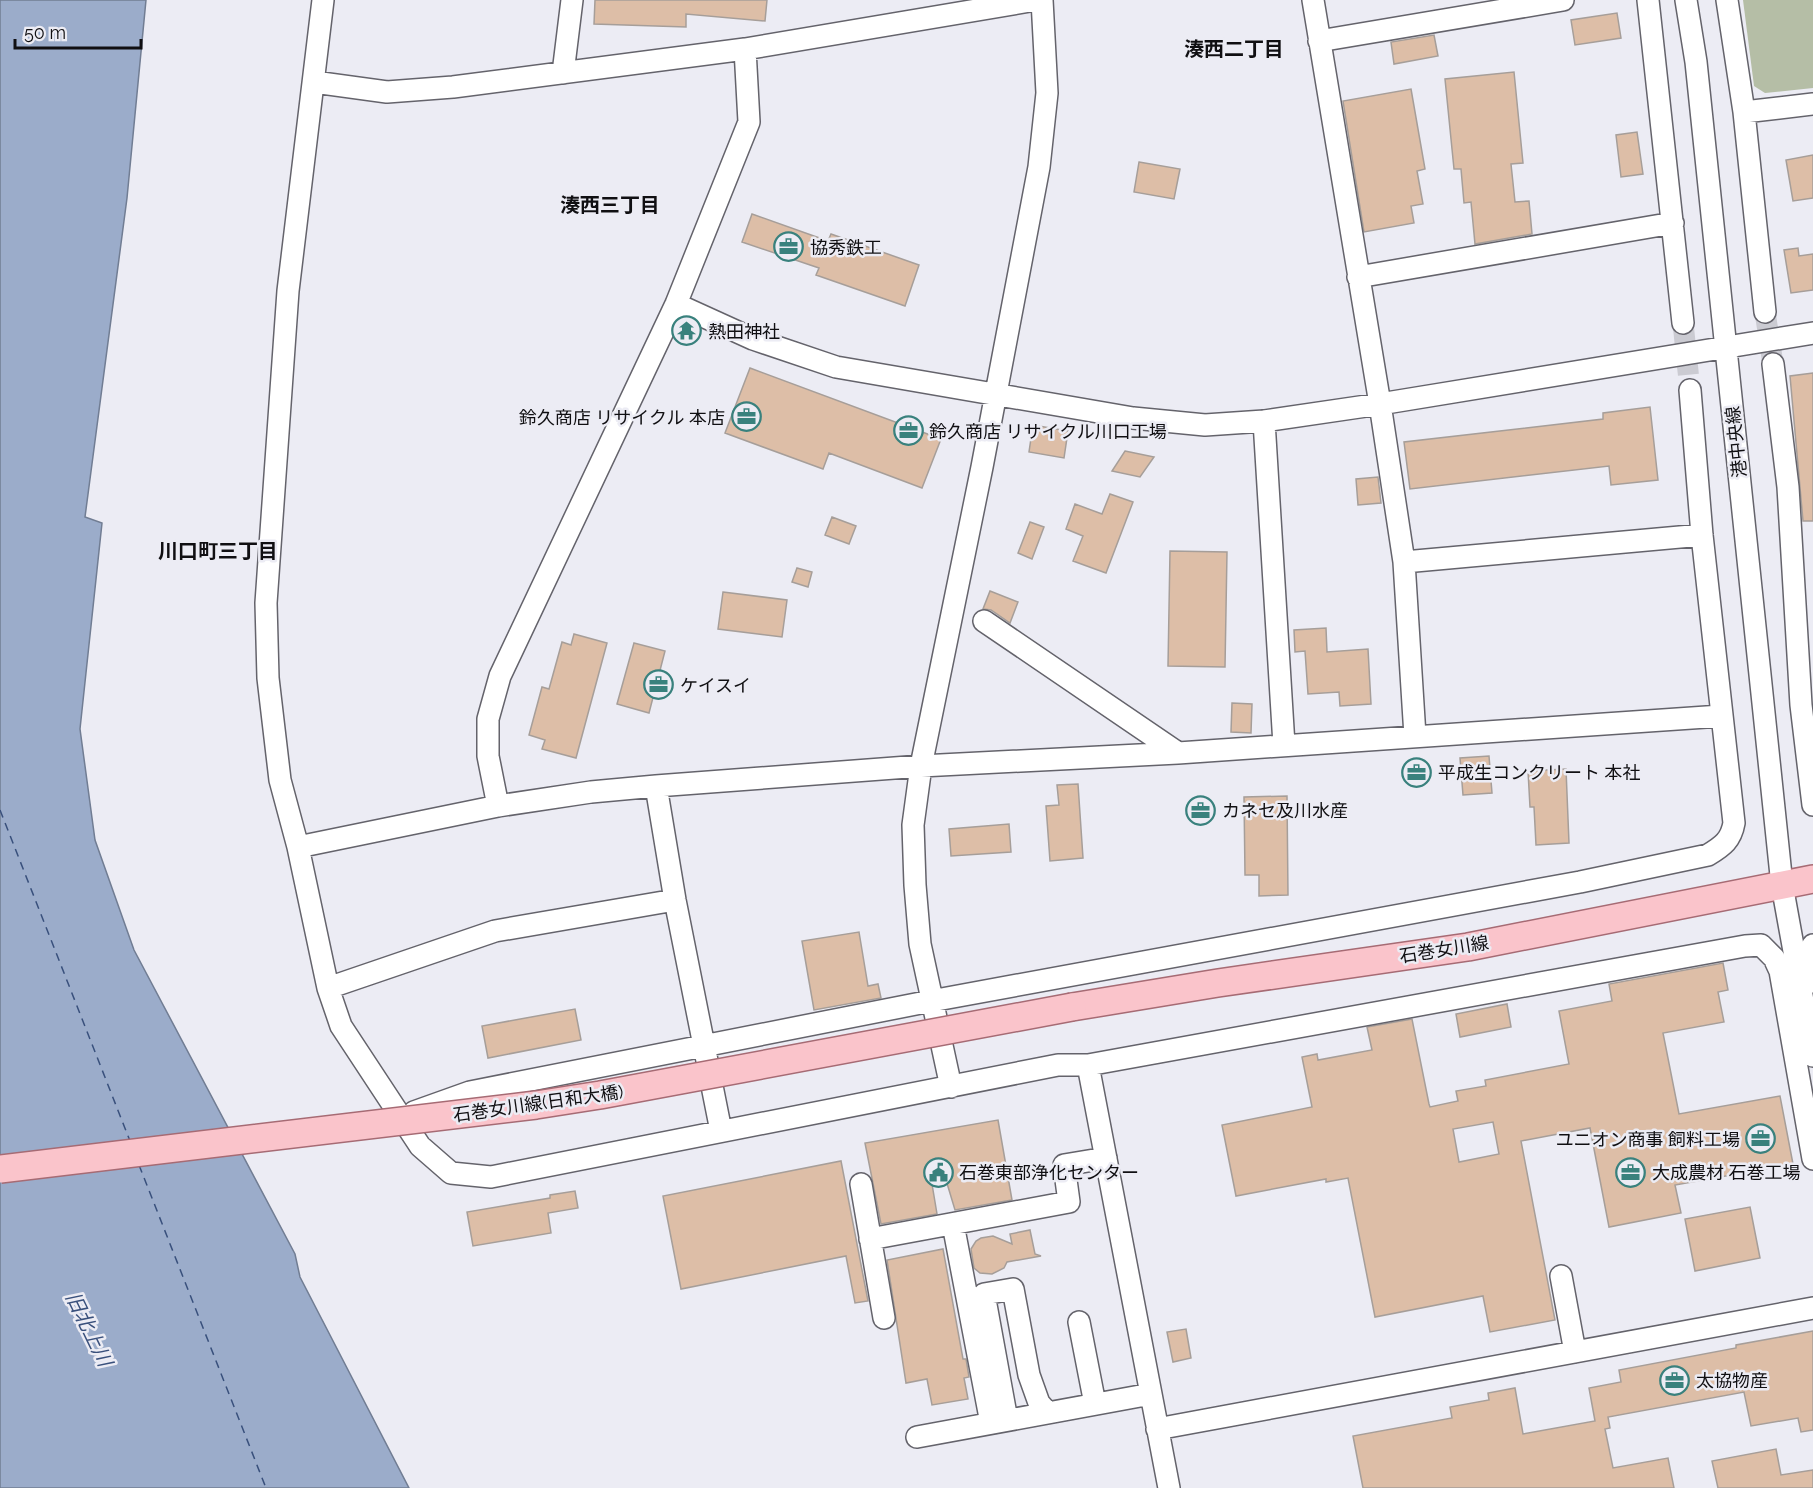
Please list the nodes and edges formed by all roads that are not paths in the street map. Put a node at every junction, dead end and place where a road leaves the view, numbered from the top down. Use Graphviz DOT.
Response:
graph roads {
  1 [pos="323,0"];
  2 [pos="572,0"];
  3 [pos="1036,0"];
  4 [pos="1042,0"];
  5 [pos="1312,0"];
  6 [pos="1563,0"];
  7 [pos="1648,0"];
  8 [pos="1686,0"];
  9 [pos="1727,0"];
  10 [pos="1319,41"];
  11 [pos="745,49"];
  12 [pos="563,73"];
  13 [pos="314,82"];
  14 [pos="1813,104"];
  15 [pos="1744,112"];
  16 [pos="1672,224"];
  17 [pos="1358,277"];
  18 [pos="676,304"];
  19 [pos="1765,312"];
  20 [pos="1683,322"];
  21 [pos="1813,333"];
  22 [pos="1726,348"];
  23 [pos="1773,364"];
  24 [pos="1690,390"];
  25 [pos="995,395"];
  26 [pos="1380,404"];
  27 [pos="1264,421"];
  28 [pos="1702,534"];
  29 [pos="1404,562"];
  30 [pos="984,621"];
  31 [pos="1807,705"];
  32 [pos="1721,716"];
  33 [pos="1415,736"];
  34 [pos="1284,746"];
  35 [pos="1178,753"];
  36 [pos="921,766"];
  37 [pos="656,786"];
  38 [pos="1813,805"];
  39 [pos="498,806"];
  40 [pos="298,847"];
  41 [pos="1813,879"];
  42 [pos="1782,885"];
  43 [pos="675,900"];
  44 [pos="1813,945"];
  45 [pos="1813,982"];
  46 [pos="328,988"];
  47 [pos="931,1001"];
  48 [pos="1072,1007"];
  49 [pos="704,1046"];
  50 [pos="1813,1056"];
  51 [pos="1089,1065"];
  52 [pos="951,1087"];
  53 [pos="401,1117"];
  54 [pos="721,1131"];
  55 [pos="1106,1158"];
  56 [pos="1813,1159"];
  57 [pos="0,1169"];
  58 [pos="861,1184"];
  59 [pos="953,1224"];
  60 [pos="870,1239"];
  61 [pos="1561,1276"];
  62 [pos="1813,1308"];
  63 [pos="884,1318"];
  64 [pos="1079,1322"];
  65 [pos="1575,1352"];
  66 [pos="1151,1394"];
  67 [pos="1095,1404"];
  68 [pos="1047,1413"];
  69 [pos="999,1421"];
  70 [pos="1157,1429"];
  71 [pos="917,1437"];
  72 [pos="1169,1488"];
  1 -- 13 [label="street"];
  2 -- 12 [label="street"];
  3 -- 11 [label="street"];
  4 -- 25 [label="street"];
  5 -- 10 [label="street"];
  6 -- 10 [label="street"];
  7 -- 16 [label="street"];
  8 -- 22 [label="street, 港中央線"];
  9 -- 15 [label="street"];
  10 -- 17 [label="street"];
  11 -- 12 [label="street"];
  11 -- 18 [label="street"];
  12 -- 13 [label="street"];
  13 -- 40 [label="street"];
  14 -- 15 [label="street"];
  15 -- 19 [label="street"];
  16 -- 17 [label="street"];
  16 -- 20 [label="street"];
  17 -- 26 [label="street"];
  18 -- 25 [label="street"];
  18 -- 39 [label="street"];
  21 -- 22 [label="street"];
  22 -- 26 [label="street"];
  22 -- 42 [label="street, 港中央線"];
  23 -- 31 [label="street"];
  24 -- 28 [label="street"];
  25 -- 27 [label="street"];
  25 -- 36 [label="street"];
  26 -- 27 [label="street"];
  26 -- 29 [label="street"];
  27 -- 34 [label="street"];
  28 -- 29 [label="street"];
  28 -- 32 [label="street"];
  29 -- 33 [label="street"];
  30 -- 35 [label="street"];
  31 -- 38 [label="street"];
  32 -- 33 [label="street"];
  32 -- 47 [label="street"];
  33 -- 34 [label="street"];
  34 -- 35 [label="street"];
  35 -- 36 [label="street"];
  36 -- 37 [label="street"];
  36 -- 47 [label="street"];
  37 -- 39 [label="street"];
  37 -- 43 [label="street"];
  39 -- 40 [label="street"];
  40 -- 46 [label="street"];
  41 -- 42 [label="main road, 石巻女川線"];
  42 -- 48 [label="main road, 石巻女川線"];
  42 -- 50 [label="street, 港中央線"];
  43 -- 46 [label="street"];
  43 -- 49 [label="street"];
  44 -- 45 [label="street"];
  46 -- 53 [label="street"];
  47 -- 49 [label="street"];
  47 -- 52 [label="street"];
  48 -- 57 [label="main road, 石巻女川線(日和大橋), bridge"];
  49 -- 53 [label="street"];
  49 -- 54 [label="street"];
  51 -- 52 [label="street"];
  51 -- 55 [label="street"];
  51 -- 56 [label="street"];
  52 -- 54 [label="street"];
  53 -- 54 [label="street"];
  55 -- 59 [label="street"];
  55 -- 66 [label="street"];
  58 -- 60 [label="street"];
  59 -- 60 [label="street"];
  59 -- 69 [label="street"];
  60 -- 63 [label="street"];
  61 -- 65 [label="street"];
  62 -- 65 [label="street"];
  64 -- 67 [label="street"];
  65 -- 70 [label="street"];
  66 -- 67 [label="street"];
  66 -- 70 [label="street"];
  67 -- 68 [label="street"];
  68 -- 69 [label="street"];
  68 -- 69 [label="street"];
  69 -- 71 [label="street"];
  70 -- 72 [label="street"];
}
